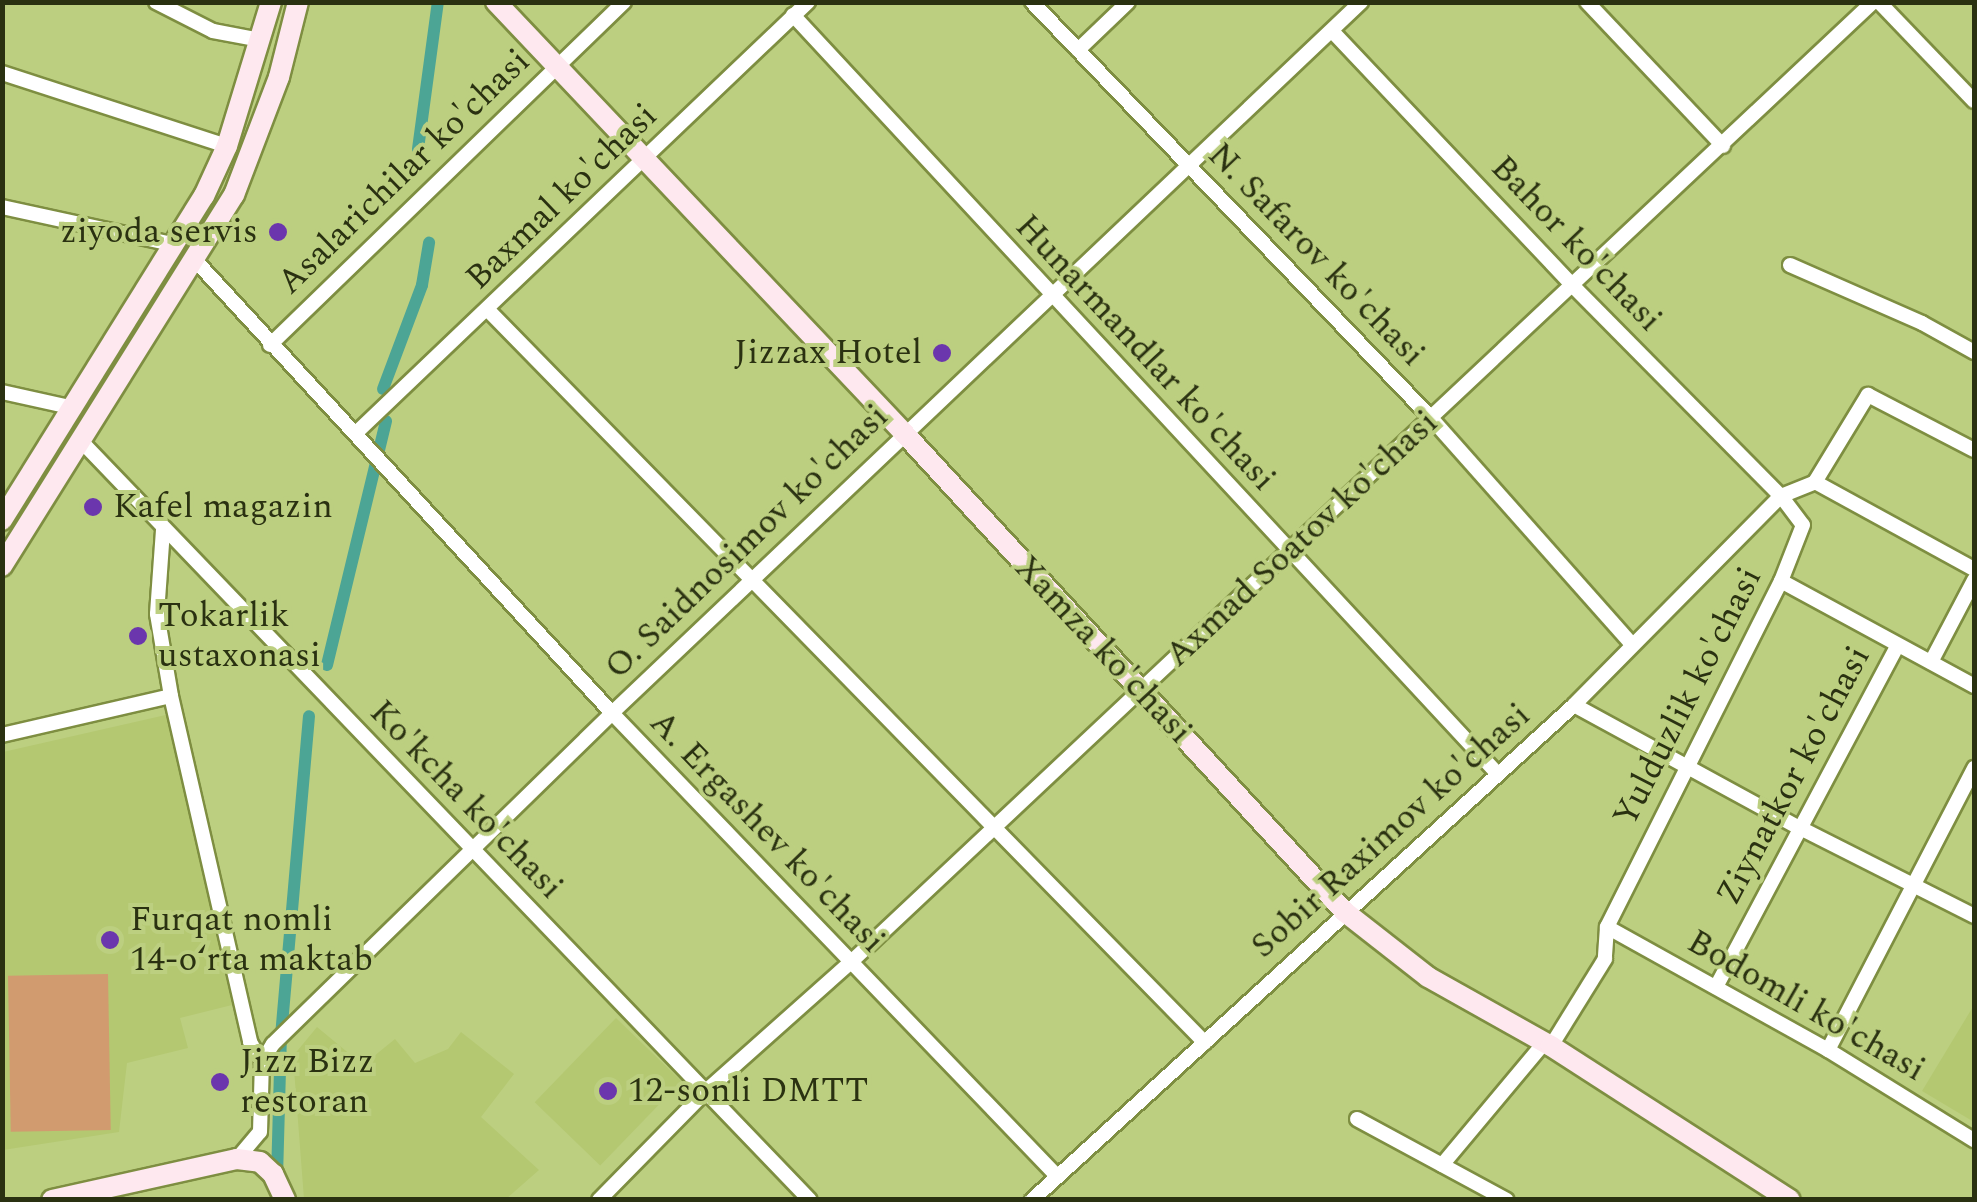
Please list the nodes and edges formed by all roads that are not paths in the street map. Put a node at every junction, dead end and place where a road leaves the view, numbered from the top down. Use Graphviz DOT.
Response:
graph roads {
  1 [pos="156,2"];
  2 [pos="271,2"];
  3 [pos="298,2"];
  4 [pos="496,2"];
  5 [pos="624,2"];
  6 [pos="808,2"];
  7 [pos="1032,2"];
  8 [pos="1128,2"];
  9 [pos="1587,2"];
  10 [pos="1876,2"];
  11 [pos="1351,6"];
  12 [pos="793,15"];
  13 [pos="1332,31"];
  14 [pos="261,40"];
  15 [pos="1078,50"];
  16 [pos="557,66"];
  17 [pos="2,73"];
  18 [pos="1974,102"];
  19 [pos="227,146"];
  20 [pos="1723,146"];
  21 [pos="645,158"];
  22 [pos="1191,167"];
  23 [pos="2,207"];
  24 [pos="176,245"];
  25 [pos="194,260"];
  26 [pos="1790,265"];
  27 [pos="1572,286"];
  28 [pos="1050,296"];
  29 [pos="488,310"];
  30 [pos="270,345"];
  31 [pos="1974,352"];
  32 [pos="2,392"];
  33 [pos="74,408"];
  34 [pos="1431,418"];
  35 [pos="356,433"];
  36 [pos="904,433"];
  37 [pos="81,441"];
  38 [pos="1974,450"];
  39 [pos="1814,482"];
  40 [pos="1780,496"];
  41 [pos="2,520"];
  42 [pos="163,530"];
  43 [pos="1290,552"];
  44 [pos="2,566"];
  45 [pos="1974,569"];
  46 [pos="1974,580"];
  47 [pos="1781,581"];
  48 [pos="752,582"];
  49 [pos="1632,644"];
  50 [pos="1898,645"];
  51 [pos="1931,662"];
  52 [pos="1974,686"];
  53 [pos="1140,691"];
  54 [pos="172,696"];
  55 [pos="1574,705"];
  56 [pos="612,714"];
  57 [pos="2,734"];
  58 [pos="1685,767"];
  59 [pos="1974,768"];
  60 [pos="1497,773"];
  61 [pos="991,828"];
  62 [pos="1800,828"];
  63 [pos="472,850"];
  64 [pos="1913,884"];
  65 [pos="1346,912"];
  66 [pos="1974,916"];
  67 [pos="1607,927"];
  68 [pos="851,962"];
  69 [pos="1716,988"];
  70 [pos="1205,1043"];
  71 [pos="1548,1044"];
  72 [pos="1828,1050"];
  73 [pos="262,1062"];
  74 [pos="706,1091"];
  75 [pos="1357,1118"];
  76 [pos="1974,1140"];
  77 [pos="238,1159"];
  78 [pos="1442,1165"];
  79 [pos="1057,1176"];
  80 [pos="279,1187"];
  81 [pos="81,1196"];
  82 [pos="52,1200"];
  83 [pos="599,1200"];
  84 [pos="810,1200"];
  85 [pos="1032,1200"];
  86 [pos="1507,1200"];
  87 [pos="1790,1200"];
  1 -- 14 [label="street"];
  2 -- 14 [label="main road"];
  3 -- 25 [label="main road"];
  4 -- 16 [label="main road, Xamza ko'chasi"];
  5 -- 16 [label="street, Asalarichilar ko'chasi"];
  6 -- 12 [label="street, Baxmal ko'chasi"];
  7 -- 15 [label="street, N. Safarov ko'chasi"];
  8 -- 15 [label="street"];
  9 -- 20 [label="street"];
  10 -- 18 [label="street"];
  10 -- 20 [label="street, Axmad Soatov ko'chasi"];
  11 -- 13 [label="street, O. Saidnosimov ko'chasi"];
  12 -- 21 [label="street, Baxmal ko'chasi"];
  12 -- 28 [label="street, Hunarmandlar ko'chasi"];
  13 -- 22 [label="street, O. Saidnosimov ko'chasi"];
  13 -- 27 [label="street, Bahor ko'chasi"];
  14 -- 19 [label="main road"];
  15 -- 22 [label="street, N. Safarov ko'chasi"];
  16 -- 21 [label="main road, Xamza ko'chasi"];
  16 -- 30 [label="street, Asalarichilar ko'chasi"];
  17 -- 19 [label="street"];
  19 -- 24 [label="main road"];
  20 -- 27 [label="street, Axmad Soatov ko'chasi"];
  21 -- 29 [label="street, Baxmal ko'chasi"];
  21 -- 36 [label="main road, Xamza ko'chasi"];
  22 -- 28 [label="street, O. Saidnosimov ko'chasi"];
  22 -- 34 [label="street, N. Safarov ko'chasi"];
  23 -- 24 [label="street"];
  24 -- 33 [label="main road"];
  25 -- 30 [label="street, A. Ergashev ko'chasi"];
  25 -- 37 [label="main road"];
  26 -- 31 [label="street"];
  27 -- 34 [label="street, Axmad Soatov ko'chasi"];
  27 -- 40 [label="street, Bahor ko'chasi"];
  28 -- 36 [label="street, O. Saidnosimov ko'chasi"];
  28 -- 43 [label="street, Hunarmandlar ko'chasi"];
  29 -- 35 [label="street, Baxmal ko'chasi"];
  29 -- 48 [label="street"];
  30 -- 35 [label="street, A. Ergashev ko'chasi"];
  32 -- 33 [label="street"];
  33 -- 41 [label="main road"];
  34 -- 43 [label="street, Axmad Soatov ko'chasi"];
  34 -- 49 [label="street, N. Safarov ko'chasi"];
  35 -- 56 [label="street, A. Ergashev ko'chasi"];
  36 -- 48 [label="street, O. Saidnosimov ko'chasi"];
  36 -- 53 [label="main road, Xamza ko'chasi"];
  37 -- 42 [label="street, Ko'kcha ko'chasi"];
  37 -- 44 [label="main road"];
  38 -- 39 [label="street"];
  39 -- 40 [label="street"];
  39 -- 45 [label="street"];
  40 -- 47 [label="street, Yulduzlik ko'chasi"];
  40 -- 49 [label="street, Sobir Raximov ko'chasi"];
  42 -- 54 [label="street"];
  42 -- 63 [label="street, Ko'kcha ko'chasi"];
  43 -- 53 [label="street, Axmad Soatov ko'chasi"];
  43 -- 60 [label="street, Hunarmandlar ko'chasi"];
  46 -- 51 [label="street"];
  47 -- 50 [label="street"];
  47 -- 58 [label="street, Yulduzlik ko'chasi"];
  48 -- 56 [label="street, O. Saidnosimov ko'chasi"];
  48 -- 61 [label="street"];
  49 -- 55 [label="street, Sobir Raximov ko'chasi"];
  50 -- 51 [label="street"];
  50 -- 62 [label="street, Ziynatkor ko'chasi"];
  51 -- 52 [label="street"];
  53 -- 61 [label="street, Axmad Soatov ko'chasi"];
  53 -- 65 [label="main road, Xamza ko'chasi"];
  54 -- 57 [label="street"];
  54 -- 73 [label="street"];
  55 -- 58 [label="street"];
  55 -- 60 [label="street, Sobir Raximov ko'chasi"];
  56 -- 63 [label="street, O. Saidnosimov ko'chasi"];
  56 -- 68 [label="street, A. Ergashev ko'chasi"];
  58 -- 62 [label="street"];
  58 -- 67 [label="street, Yulduzlik ko'chasi"];
  59 -- 64 [label="street"];
  60 -- 65 [label="street, Sobir Raximov ko'chasi"];
  61 -- 68 [label="street, Axmad Soatov ko'chasi"];
  61 -- 70 [label="street"];
  62 -- 64 [label="street"];
  62 -- 69 [label="street, Ziynatkor ko'chasi"];
  63 -- 73 [label="street, O. Saidnosimov ko'chasi"];
  63 -- 74 [label="street, Ko'kcha ko'chasi"];
  64 -- 66 [label="street"];
  64 -- 72 [label="street"];
  65 -- 70 [label="street, Sobir Raximov ko'chasi"];
  65 -- 71 [label="main road, Xamza ko'chasi"];
  67 -- 69 [label="street, Bodomli ko'chasi"];
  67 -- 71 [label="street, Yulduzlik ko'chasi"];
  68 -- 74 [label="street, Axmad Soatov ko'chasi"];
  68 -- 79 [label="street, A. Ergashev ko'chasi"];
  69 -- 72 [label="street, Bodomli ko'chasi"];
  70 -- 79 [label="street, Sobir Raximov ko'chasi"];
  71 -- 78 [label="street, Yulduzlik ko'chasi"];
  71 -- 87 [label="main road, Xamza ko'chasi"];
  72 -- 76 [label="street, Bodomli ko'chasi"];
  73 -- 77 [label="street"];
  74 -- 83 [label="street, Axmad Soatov ko'chasi"];
  74 -- 84 [label="street, Ko'kcha ko'chasi"];
  75 -- 78 [label="street"];
  77 -- 80 [label="main road"];
  77 -- 81 [label="main road"];
  78 -- 86 [label="street"];
  79 -- 85 [label="street, Sobir Raximov ko'chasi"];
  81 -- 82 [label="main road"];
}
